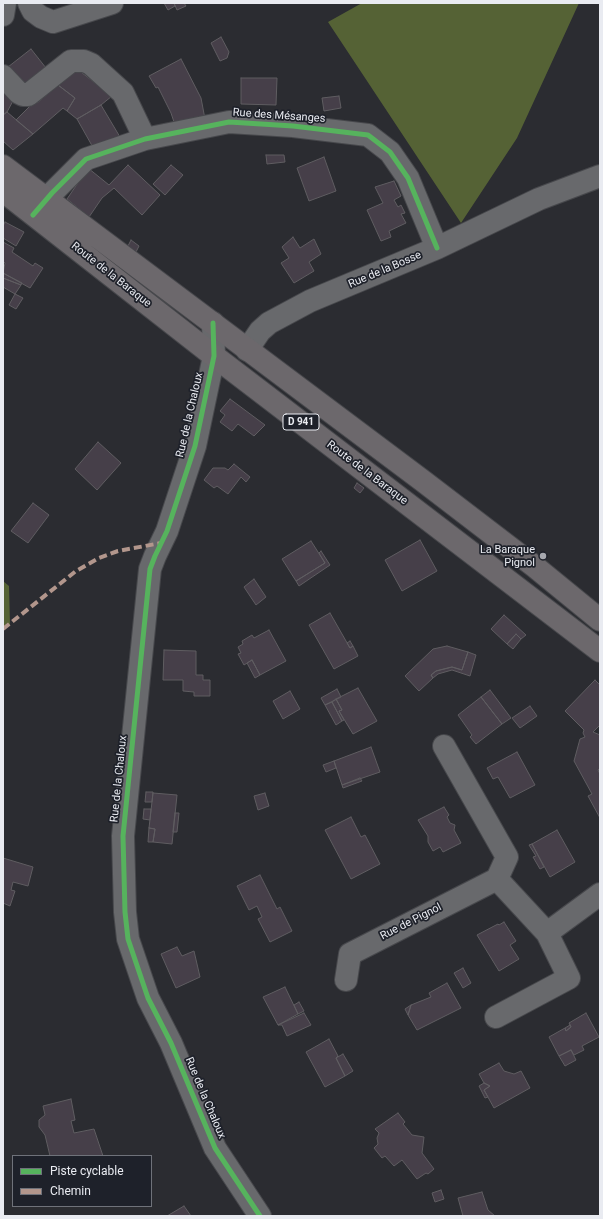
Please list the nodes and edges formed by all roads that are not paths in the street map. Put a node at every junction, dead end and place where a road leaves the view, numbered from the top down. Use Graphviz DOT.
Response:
graph roads {
  1 [pos="5,3"];
  2 [pos="29,3"];
  3 [pos="112,3"];
  4 [pos="3,15"];
  5 [pos="3,76"];
  6 [pos="145,139"];
  7 [pos="3,166"];
  8 [pos="600,176"];
  9 [pos="3,178"];
  10 [pos="3,191"];
  11 [pos="40,207"];
  12 [pos="437,248"];
  13 [pos="213,323"];
  14 [pos="248,350"];
  15 [pos="214,356"];
  16 [pos="600,620"];
  17 [pos="600,651"];
  18 [pos="444,746"];
  19 [pos="497,878"];
  20 [pos="600,894"];
  21 [pos="547,933"];
  22 [pos="346,980"];
  23 [pos="496,1017"];
  24 [pos="260,1216"];
  1 -- 4 [label="street"];
  2 -- 3 [label="street"];
  5 -- 6 [label="street"];
  6 -- 11 [label="street, Rue des Mésanges"];
  6 -- 12 [label="street, Rue des Mésanges"];
  7 -- 11 [label="main road, D 941"];
  8 -- 12 [label="street, Rue de la Bosse"];
  9 -- 11 [label="main road, Route de la Baraque / D 941"];
  10 -- 11 [label="main road, Route de la Baraque / D 941"];
  11 -- 13 [label="main road, Route de la Baraque / D 941"];
  11 -- 15 [label="main road, Route de la Baraque / D 941"];
  12 -- 14 [label="street, Rue de la Bosse"];
  13 -- 14 [label="main road, Route de la Baraque / D 941"];
  13 -- 15 [label="street, Rue de la Chaloux"];
  14 -- 16 [label="main road, Route de la Baraque / D 941"];
  15 -- 17 [label="main road, Route de la Baraque / D 941"];
  15 -- 24 [label="street, Rue de la Chaloux"];
  18 -- 19 [label="street"];
  19 -- 21 [label="street"];
  19 -- 22 [label="street, Rue de Pignol"];
  20 -- 21 [label="street"];
  21 -- 23 [label="street"];
}
